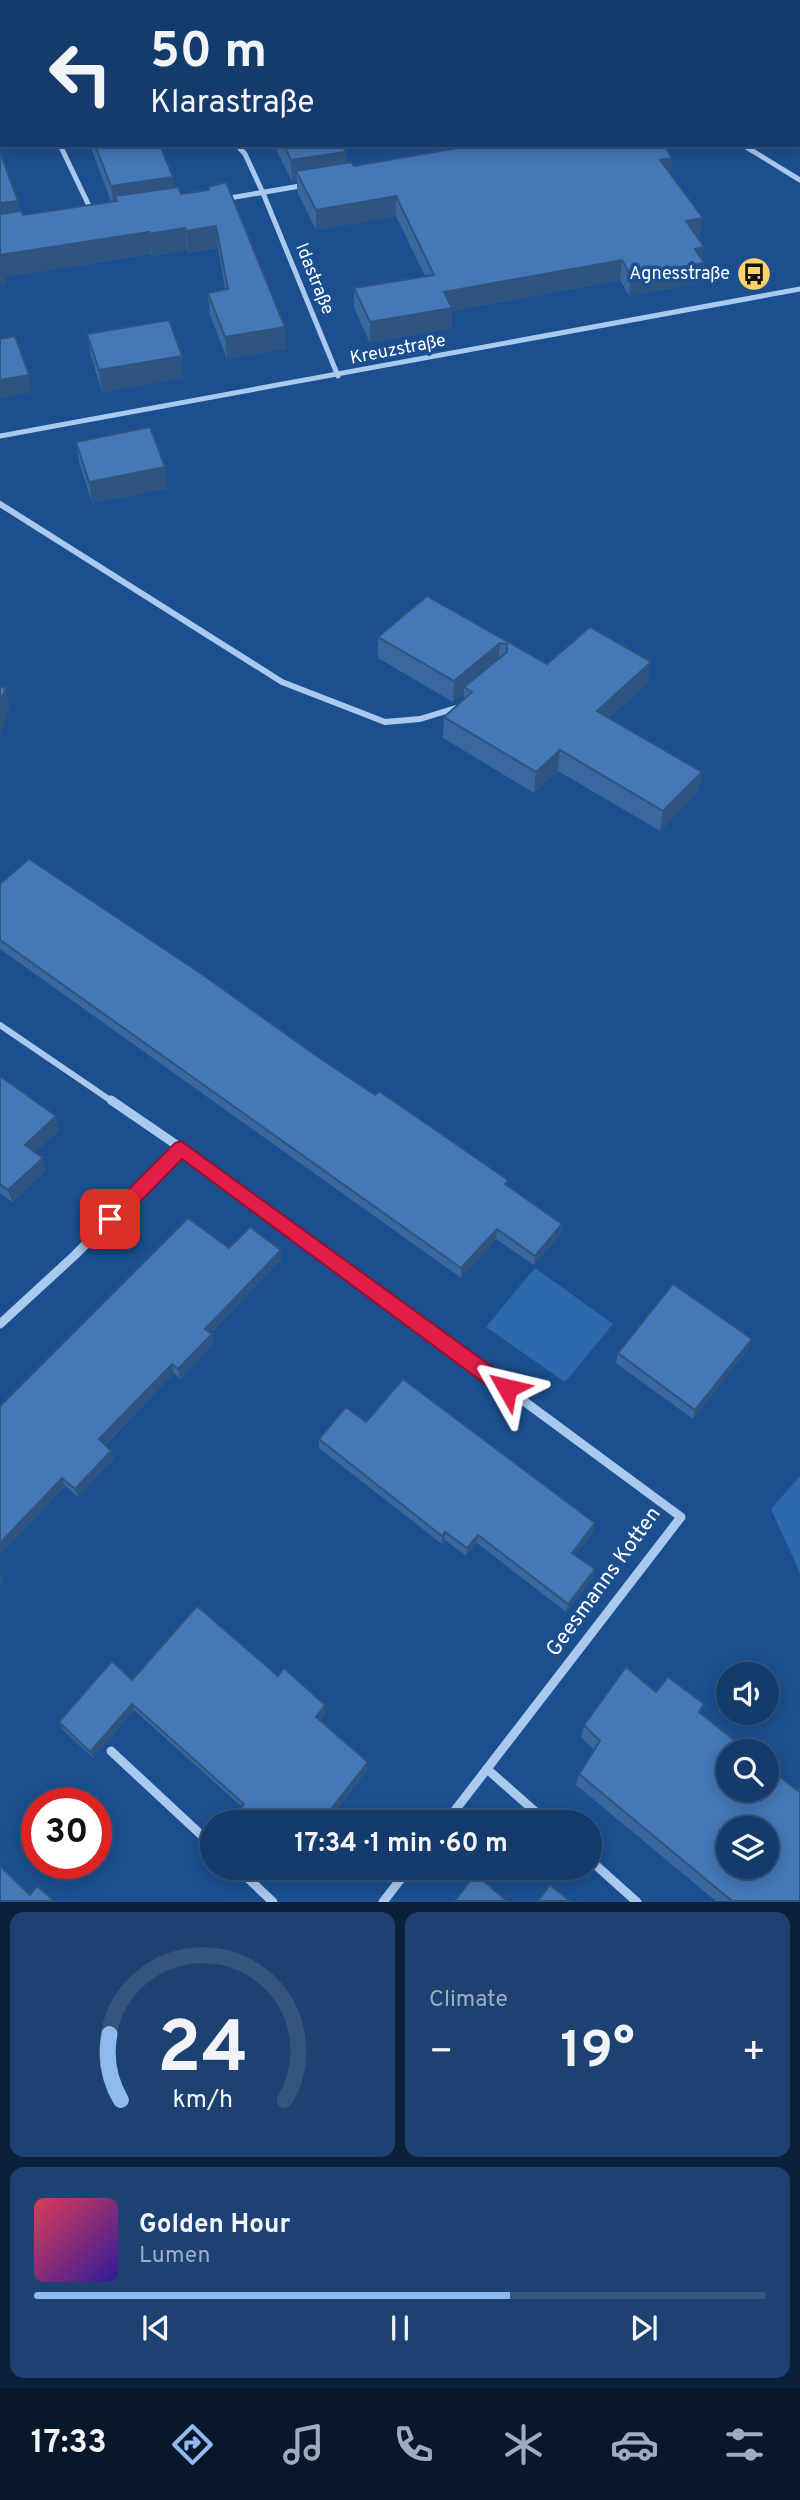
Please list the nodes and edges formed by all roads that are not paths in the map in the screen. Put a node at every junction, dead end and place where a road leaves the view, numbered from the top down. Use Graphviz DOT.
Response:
graph roads {
  1 [pos="61,147"];
  2 [pos="239,147"];
  3 [pos="746,147"];
  4 [pos="800,180"];
  5 [pos="317,183"];
  6 [pos="263,193"];
  7 [pos="212,201"];
  8 [pos="96,219"];
  9 [pos="800,289"];
  10 [pos="338,376"];
  11 [pos="0,436"];
  12 [pos="0,504"];
  13 [pos="460,706"];
  14 [pos="0,1025"];
  15 [pos="181,1148"];
  16 [pos="0,1324"];
  17 [pos="111,1751"];
  18 [pos="487,1769"];
  19 [pos="455,1810"];
  20 [pos="533,1810"];
  21 [pos="200,1834"];
  22 [pos="602,1871"];
  23 [pos="250,1880"];
  24 [pos="400,1880"];
  25 [pos="273,1902"];
  26 [pos="383,1902"];
  27 [pos="637,1902"];
  1 -- 8 [label="street"];
  2 -- 6 [label="street, Idastraße"];
  3 -- 4 [label="street"];
  5 -- 6 [label="street"];
  6 -- 7 [label="street"];
  6 -- 10 [label="street, Idastraße"];
  9 -- 10 [label="street, Kreuzstraße"];
  10 -- 11 [label="street, Kreuzstraße"];
  12 -- 13 [label="street"];
  14 -- 15 [label="street, Geesmanns Kotten"];
  15 -- 16 [label="street"];
  15 -- 18 [label="street, Geesmanns Kotten"];
  17 -- 21 [label="street"];
  18 -- 19 [label="street, Geesmanns Kotten"];
  18 -- 20 [label="street"];
  22 -- 27 [label="street"];
  23 -- 25 [label="street"];
  24 -- 26 [label="street"];
}
